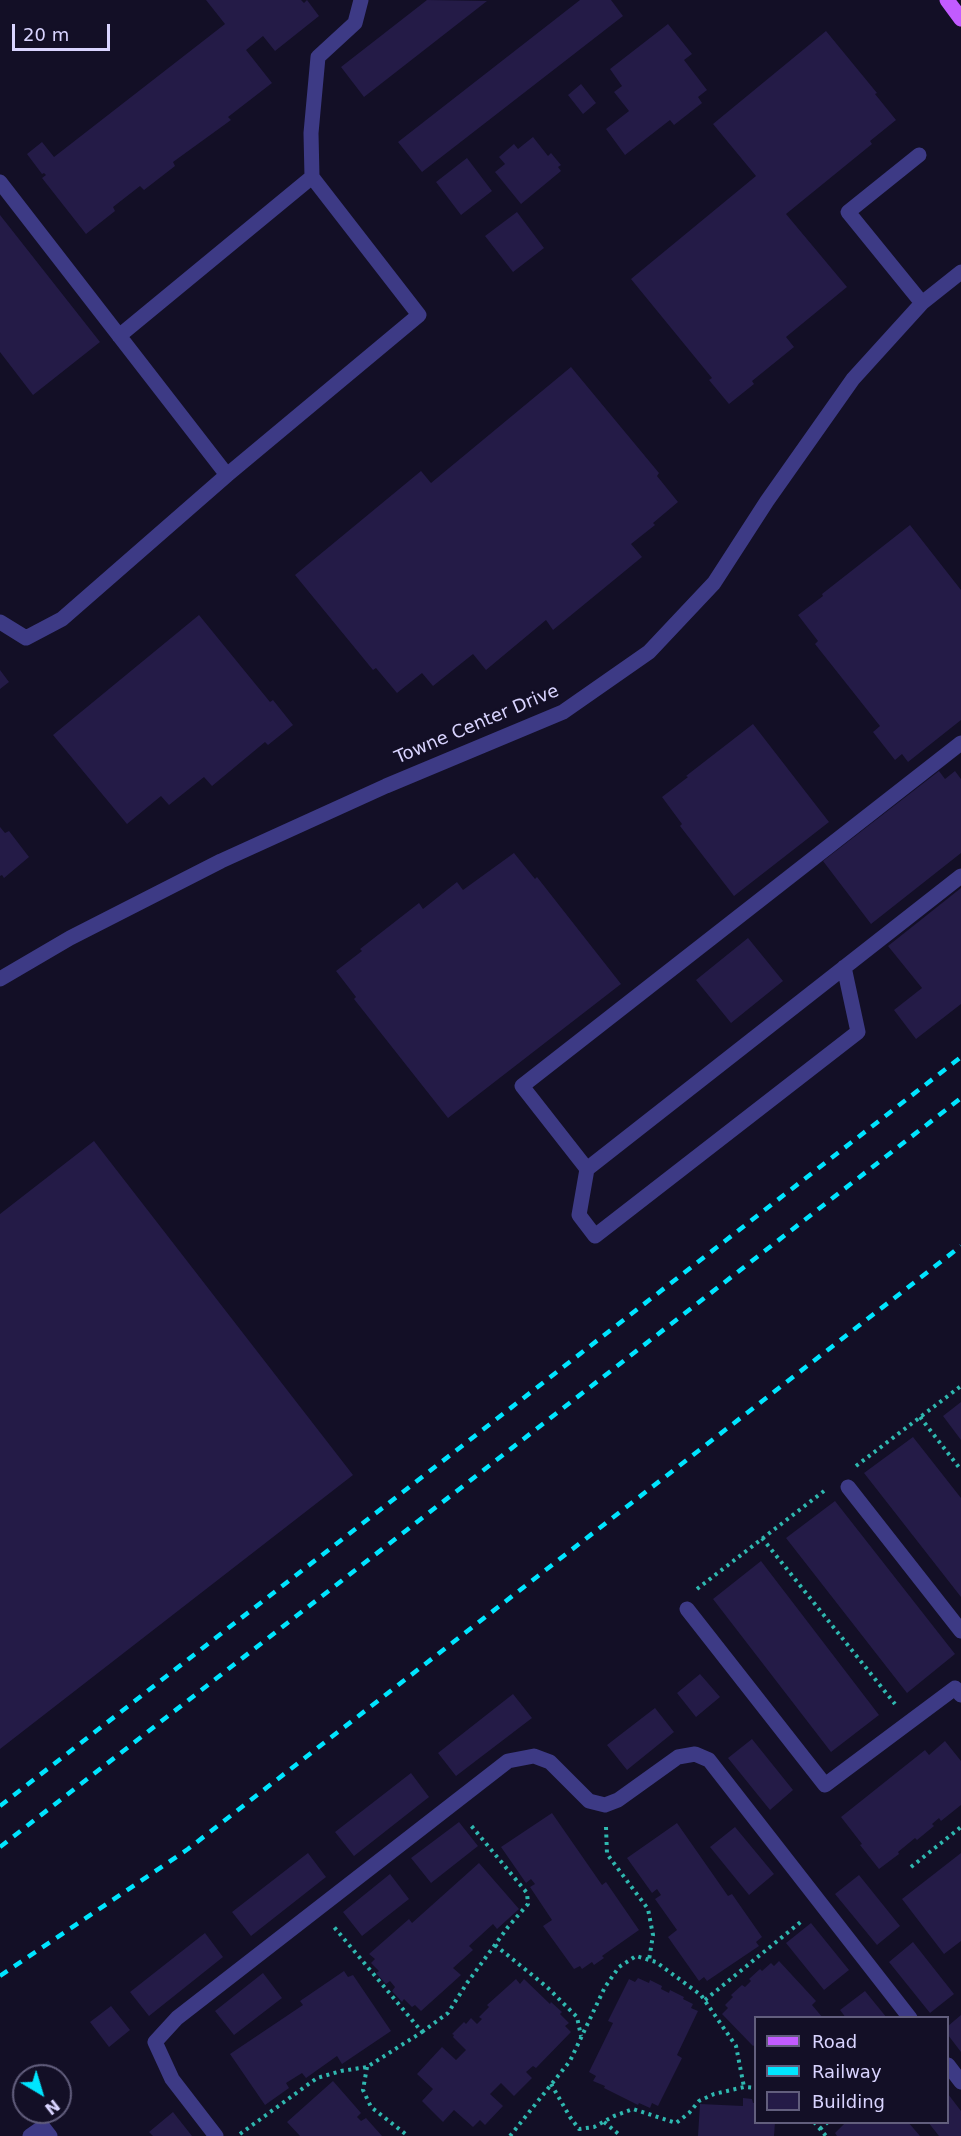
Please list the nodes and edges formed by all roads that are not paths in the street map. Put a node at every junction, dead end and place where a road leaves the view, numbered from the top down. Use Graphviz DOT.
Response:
graph roads {
  1 [pos="361,0"];
  2 [pos="946,0"];
  3 [pos="961,19"];
  4 [pos="919,155"];
  5 [pos="312,177"];
  6 [pos="0,182"];
  7 [pos="961,272"];
  8 [pos="922,303"];
  9 [pos="119,336"];
  10 [pos="226,475"];
  11 [pos="0,622"];
  12 [pos="961,743"];
  13 [pos="961,876"];
  14 [pos="844,967"];
  15 [pos="0,979"];
  16 [pos="586,1169"];
  17 [pos="849,1479"];
  18 [pos="687,1609"];
  19 [pos="961,1631"];
  20 [pos="959,1689"];
  21 [pos="908,2016"];
  22 [pos="949,2066"];
  23 [pos="961,2082"];
  24 [pos="216,2136"];
  1 -- 5 [label="street"];
  2 -- 3 [label="main road"];
  4 -- 8 [label="street"];
  5 -- 9 [label="street"];
  5 -- 10 [label="street"];
  6 -- 9 [label="street"];
  7 -- 8 [label="street, Towne Center Drive"];
  8 -- 15 [label="street, Towne Center Drive"];
  9 -- 10 [label="street"];
  10 -- 11 [label="street"];
  12 -- 16 [label="street"];
  13 -- 14 [label="street"];
  14 -- 16 [label="street"];
  14 -- 16 [label="street"];
  17 -- 19 [label="street"];
  18 -- 20 [label="street"];
  21 -- 24 [label="street"];
  22 -- 23 [label="street"];
}
